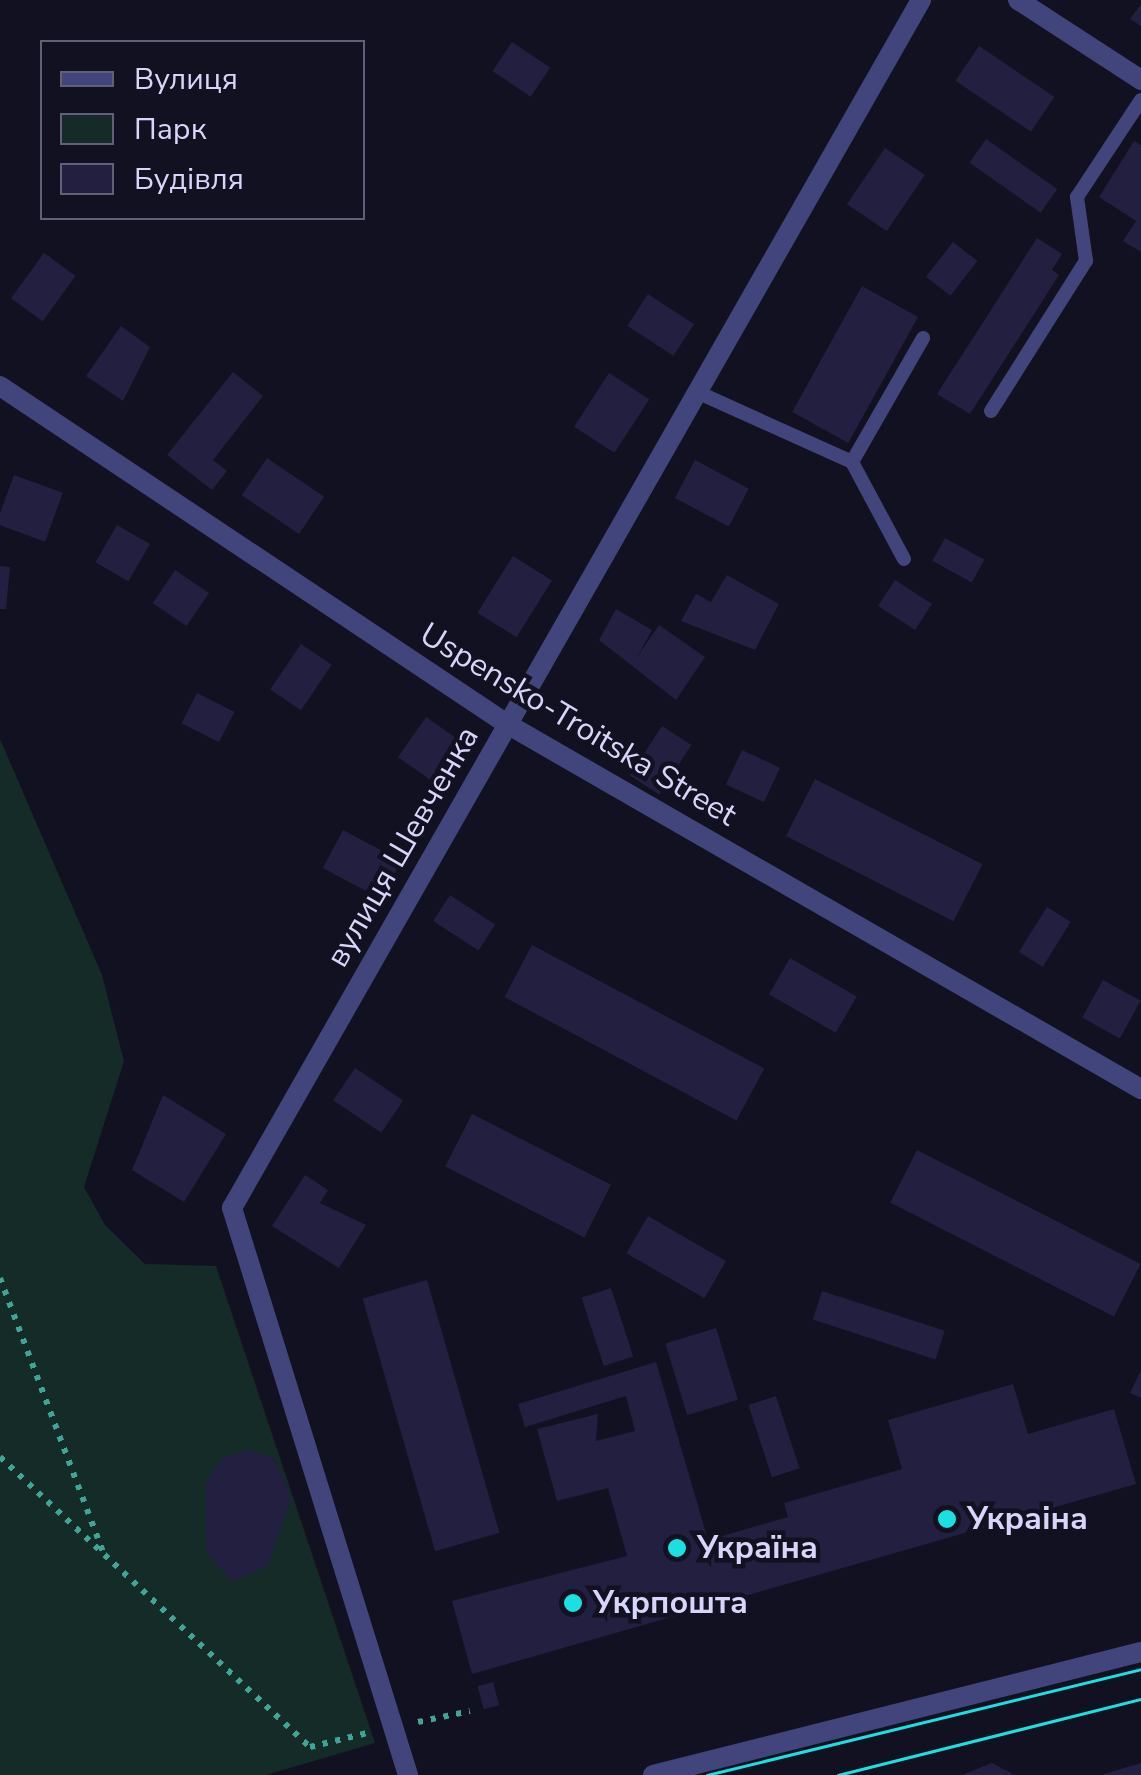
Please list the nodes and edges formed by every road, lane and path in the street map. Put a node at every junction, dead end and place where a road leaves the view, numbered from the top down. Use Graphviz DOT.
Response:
graph roads {
  1 [pos="921,0"];
  2 [pos="1018,0"];
  3 [pos="1141,80"];
  4 [pos="1141,100"];
  5 [pos="924,338"];
  6 [pos="0,386"];
  7 [pos="697,392"];
  8 [pos="991,411"];
  9 [pos="852,462"];
  10 [pos="904,558"];
  11 [pos="507,724"];
  12 [pos="1141,1089"];
  13 [pos="0,1278"];
  14 [pos="0,1457"];
  15 [pos="106,1560"];
  16 [pos="1141,1652"];
  17 [pos="470,1711"];
  18 [pos="394,1727"];
  19 [pos="408,1775"];
  20 [pos="654,1775"];
  1 -- 7 [label="street, вулиця Шевченка"];
  2 -- 3 [label="street"];
  4 -- 8 [label="lane"];
  5 -- 9 [label="lane"];
  6 -- 11 [label="street, Uspensko-Troitska Street"];
  7 -- 9 [label="lane"];
  7 -- 11 [label="street, вулиця Шевченка"];
  9 -- 10 [label="lane"];
  11 -- 12 [label="street, Uspensko-Troitska Street"];
  11 -- 18 [label="street, вулиця Шевченка"];
  13 -- 15 [label="path"];
  14 -- 15 [label="path"];
  15 -- 18 [label="path"];
  16 -- 20 [label="street"];
  17 -- 18 [label="path"];
  18 -- 19 [label="street, вулиця Шевченка"];
}
